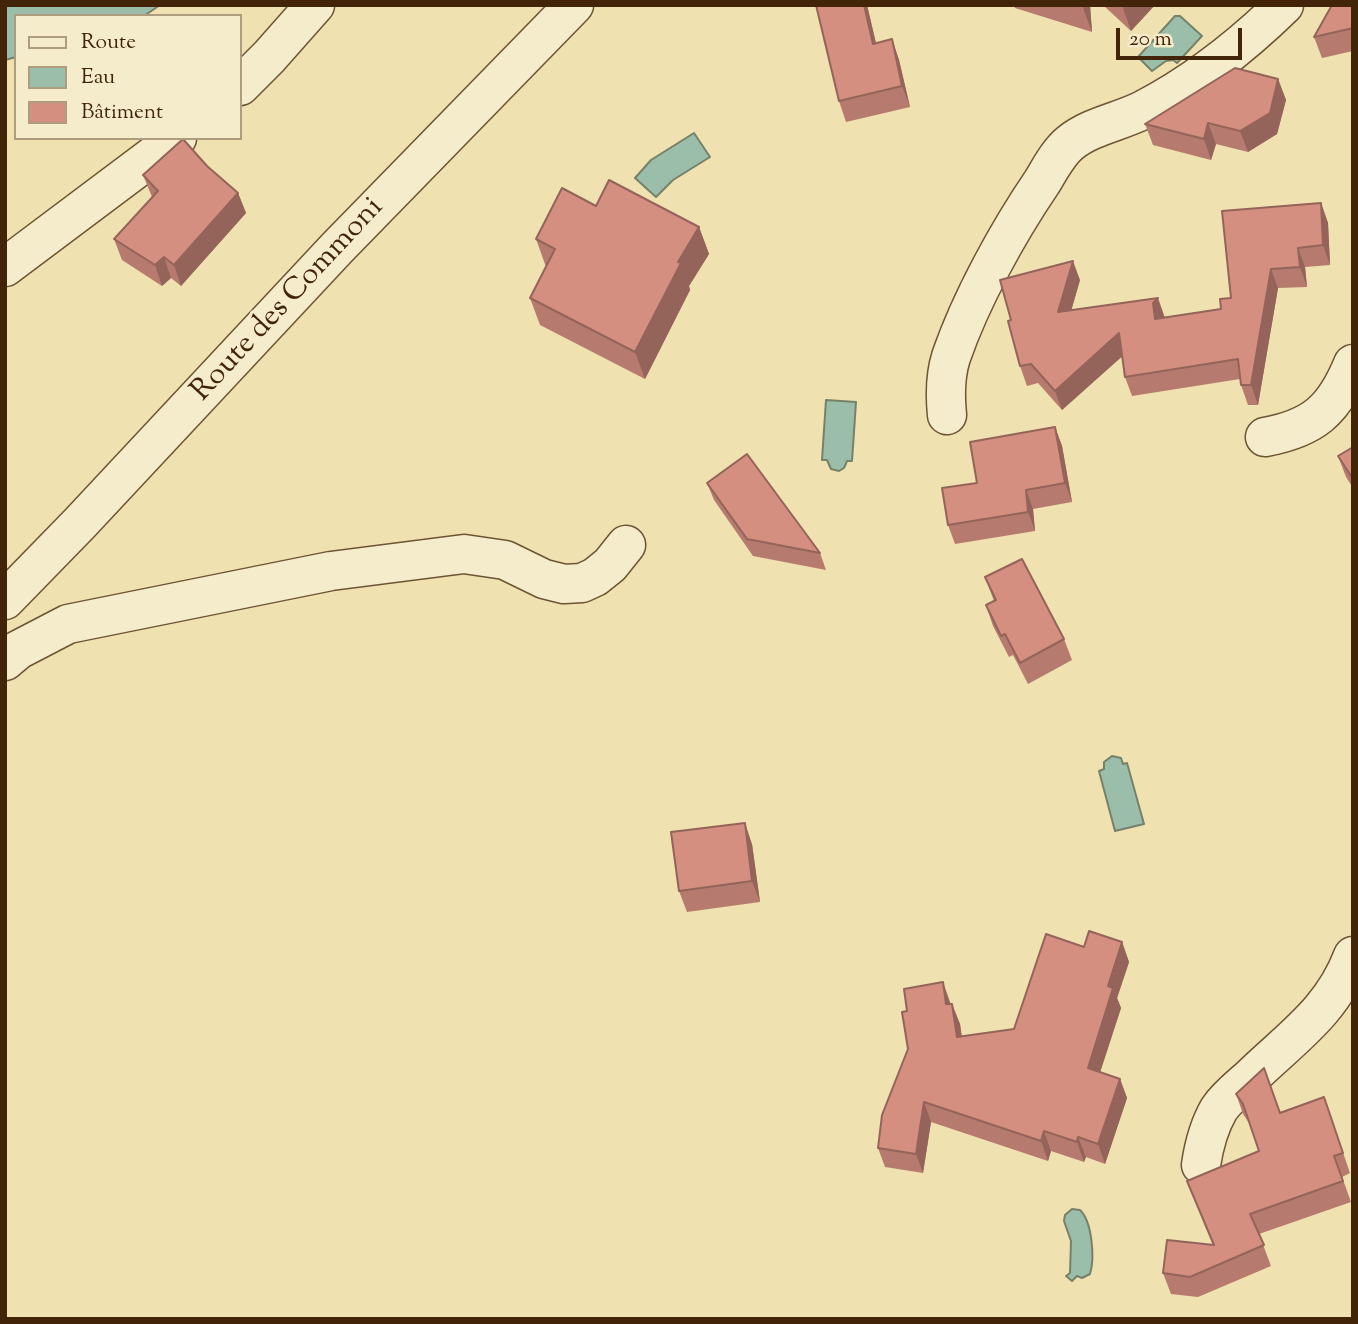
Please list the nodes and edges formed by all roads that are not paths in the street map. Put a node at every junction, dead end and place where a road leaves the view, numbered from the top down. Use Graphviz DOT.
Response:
graph roads {
  1 [pos="315,5"];
  2 [pos="575,5"];
  3 [pos="1284,5"];
  4 [pos="242,84"];
  5 [pos="174,140"];
  6 [pos="5,267"];
  7 [pos="1353,365"];
  8 [pos="947,415"];
  9 [pos="1265,437"];
  10 [pos="626,545"];
  11 [pos="5,600"];
  12 [pos="5,661"];
  13 [pos="1353,956"];
  14 [pos="1201,1165"];
  1 -- 4 [label="street"];
  2 -- 11 [label="street, Route des Commoni"];
  3 -- 8 [label="street"];
  5 -- 6 [label="street"];
  7 -- 9 [label="street"];
  10 -- 12 [label="street"];
  13 -- 14 [label="street"];
}
